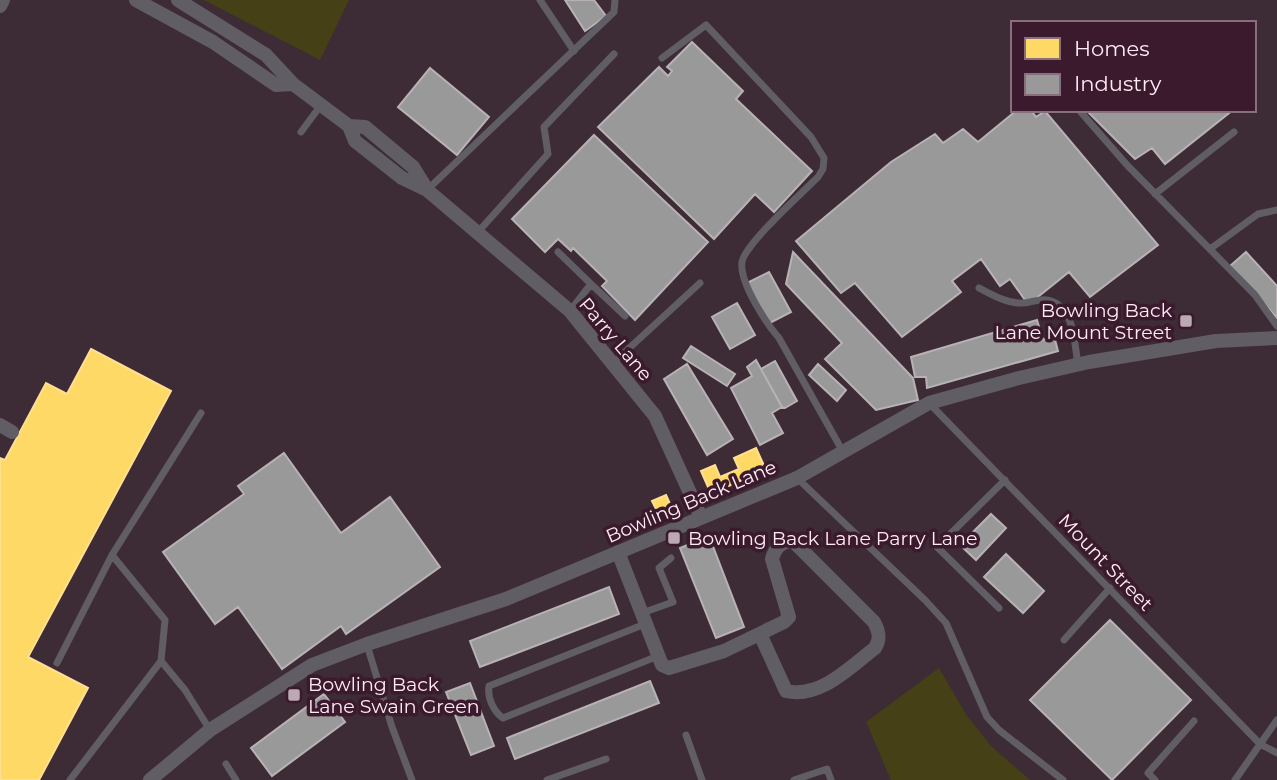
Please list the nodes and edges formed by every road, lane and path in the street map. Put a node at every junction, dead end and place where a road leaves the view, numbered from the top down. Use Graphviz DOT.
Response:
graph roads {
  1 [pos="3,0"];
  2 [pos="136,0"];
  3 [pos="178,0"];
  4 [pos="540,0"];
  5 [pos="615,0"];
  6 [pos="0,6"];
  7 [pos="574,51"];
  8 [pos="614,54"];
  9 [pos="662,58"];
  10 [pos="293,84"];
  11 [pos="321,105"];
  12 [pos="1081,112"];
  13 [pos="302,132"];
  14 [pos="1234,132"];
  15 [pos="427,190"];
  16 [pos="1155,194"];
  17 [pos="1277,210"];
  18 [pos="477,233"];
  19 [pos="1210,249"];
  20 [pos="558,252"];
  21 [pos="700,283"];
  22 [pos="591,284"];
  23 [pos="979,288"];
  24 [pos="570,311"];
  25 [pos="625,316"];
  26 [pos="1277,326"];
  27 [pos="1277,338"];
  28 [pos="612,363"];
  29 [pos="1078,364"];
  30 [pos="929,403"];
  31 [pos="201,412"];
  32 [pos="842,450"];
  33 [pos="797,478"];
  34 [pos="1005,481"];
  35 [pos="701,517"];
  36 [pos="618,552"];
  37 [pos="112,555"];
  38 [pos="671,558"];
  39 [pos="1110,588"];
  40 [pos="999,608"];
  41 [pos="643,619"];
  42 [pos="760,634"];
  43 [pos="1064,640"];
  44 [pos="367,644"];
  45 [pos="658,656"];
  46 [pos="161,661"];
  47 [pos="57,663"];
  48 [pos="1277,720"];
  49 [pos="1194,721"];
  50 [pos="210,730"];
  51 [pos="686,735"];
  52 [pos="1260,744"];
  53 [pos="1277,752"];
  54 [pos="606,759"];
  55 [pos="226,764"];
  56 [pos="70,780"];
  57 [pos="150,780"];
  58 [pos="236,780"];
  59 [pos="412,780"];
  60 [pos="547,780"];
  61 [pos="702,780"];
  62 [pos="794,780"];
  63 [pos="831,780"];
  64 [pos="1063,780"];
  65 [pos="1156,780"];
  66 [pos="1235,780"];
  1 -- 6 [label="street"];
  2 -- 10 [label="street, Parry Lane"];
  3 -- 10 [label="street, Parry Lane"];
  4 -- 7 [label="lane"];
  5 -- 7 [label="lane"];
  7 -- 15 [label="lane"];
  8 -- 18 [label="lane"];
  9 -- 32 [label="lane"];
  10 -- 11 [label="street, Parry Lane"];
  11 -- 13 [label="lane"];
  11 -- 15 [label="street, Parry Lane"];
  12 -- 16 [label="lane"];
  14 -- 16 [label="lane"];
  15 -- 18 [label="street, Parry Lane"];
  16 -- 19 [label="lane"];
  17 -- 19 [label="lane"];
  18 -- 24 [label="street, Parry Lane"];
  19 -- 26 [label="lane"];
  20 -- 22 [label="lane"];
  21 -- 28 [label="lane"];
  22 -- 24 [label="lane"];
  22 -- 25 [label="lane"];
  23 -- 29 [label="lane"];
  24 -- 28 [label="street, Parry Lane"];
  27 -- 29 [label="street, Bowling Back Lane"];
  28 -- 35 [label="street, Parry Lane"];
  29 -- 30 [label="street, Bowling Back Lane"];
  30 -- 32 [label="street, Bowling Back Lane"];
  30 -- 34 [label="lane, Mount Street"];
  31 -- 37 [label="lane"];
  32 -- 33 [label="street, Bowling Back Lane"];
  33 -- 35 [label="street, Bowling Back Lane"];
  33 -- 64 [label="lane"];
  34 -- 39 [label="lane, Mount Street"];
  34 -- 40 [label="lane"];
  35 -- 36 [label="street, Bowling Back Lane"];
  36 -- 41 [label="street"];
  36 -- 44 [label="street, Bowling Back Lane"];
  37 -- 46 [label="lane"];
  37 -- 47 [label="lane"];
  38 -- 41 [label="lane"];
  39 -- 43 [label="lane"];
  39 -- 52 [label="lane, Mount Street"];
  41 -- 45 [label="street"];
  41 -- 45 [label="lane"];
  42 -- 42 [label="street"];
  42 -- 45 [label="street"];
  44 -- 50 [label="street, Bowling Back Lane"];
  44 -- 59 [label="lane"];
  46 -- 50 [label="lane"];
  46 -- 56 [label="lane"];
  48 -- 52 [label="lane"];
  49 -- 65 [label="lane"];
  50 -- 57 [label="street, Bowling Back Lane"];
  51 -- 61 [label="lane"];
  52 -- 53 [label="lane"];
  52 -- 66 [label="lane"];
  54 -- 60 [label="lane"];
  55 -- 58 [label="lane"];
  62 -- 63 [label="lane"];
}
